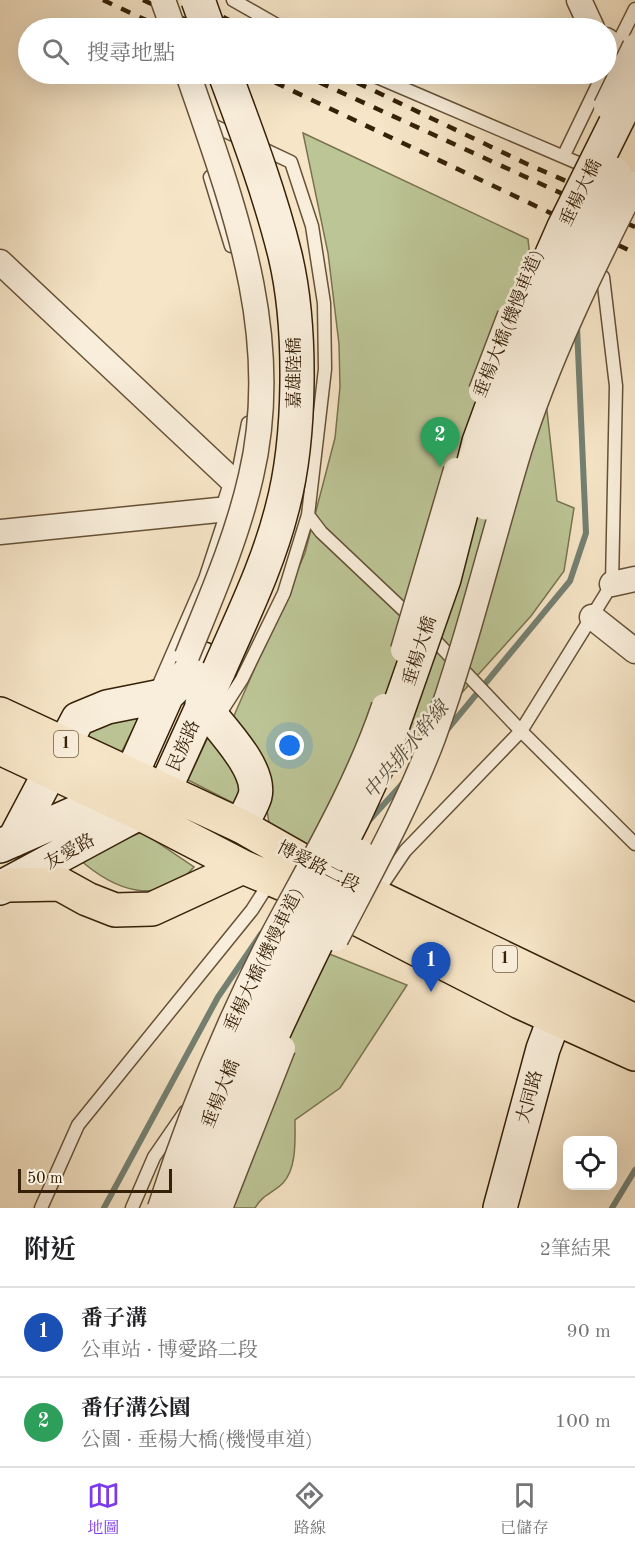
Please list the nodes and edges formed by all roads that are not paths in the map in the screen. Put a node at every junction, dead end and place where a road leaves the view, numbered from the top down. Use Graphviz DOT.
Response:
graph roads {
  1 [pos="163,0"];
  2 [pos="176,0"];
  3 [pos="198,0"];
  4 [pos="214,0"];
  5 [pos="233,0"];
  6 [pos="579,0"];
  7 [pos="635,9"];
  8 [pos="169,18"];
  9 [pos="182,18"];
  10 [pos="204,18"];
  11 [pos="220,18"];
  12 [pos="264,18"];
  13 [pos="587,18"];
  14 [pos="617,48"];
  15 [pos="617,51"];
  16 [pos="635,62"];
  17 [pos="191,84"];
  18 [pos="206,84"];
  19 [pos="228,84"];
  20 [pos="243,84"];
  21 [pos="393,84"];
  22 [pos="598,84"];
  23 [pos="603,84"];
  24 [pos="635,84"];
  25 [pos="635,133"];
  26 [pos="564,155"];
  27 [pos="627,184"];
  28 [pos="0,262"];
  29 [pos="603,278"];
  30 [pos="236,484"];
  31 [pos="228,509"];
  32 [pos="308,515"];
  33 [pos="0,532"];
  34 [pos="623,582"];
  35 [pos="592,617"];
  36 [pos="635,651"];
  37 [pos="209,666"];
  38 [pos="160,696"];
  39 [pos="208,713"];
  40 [pos="0,714"];
  41 [pos="517,726"];
  42 [pos="0,748"];
  43 [pos="56,757"];
  44 [pos="132,773"];
  45 [pos="164,791"];
  46 [pos="107,799"];
  47 [pos="139,813"];
  48 [pos="241,826"];
  49 [pos="7,843"];
  50 [pos="635,844"];
  51 [pos="275,873"];
  52 [pos="5,887"];
  53 [pos="329,895"];
  54 [pos="375,896"];
  55 [pos="561,1002"];
  56 [pos="635,1021"];
  57 [pos="635,1054"];
  58 [pos="41,1208"];
  59 [pos="132,1208"];
  60 [pos="160,1208"];
  61 [pos="179,1208"];
  62 [pos="205,1208"];
  63 [pos="221,1208"];
  64 [pos="500,1208"];
  1 -- 8 [label="street, bridge"];
  2 -- 9 [label="street"];
  3 -- 10 [label="street, bridge"];
  4 -- 11 [label="street"];
  5 -- 12 [label="lane"];
  6 -- 13 [label="street"];
  7 -- 14 [label="lane"];
  15 -- 16 [label="street"];
  17 -- 37 [label="street, bridge"];
  18 -- 37 [label="street, 嘉雄陸橋"];
  19 -- 37 [label="street, 嘉雄陸橋, bridge"];
  20 -- 37 [label="street"];
  21 -- 26 [label="lane"];
  22 -- 26 [label="lane"];
  23 -- 60 [label="street, 垂楊大橋(機慢車道), bridge"];
  24 -- 61 [label="street, 垂楊大橋, bridge"];
  25 -- 27 [label="street, 垂楊大橋"];
  26 -- 27 [label="lane"];
  27 -- 62 [label="street, 垂楊大橋, bridge"];
  27 -- 63 [label="street, bridge"];
  28 -- 30 [label="street"];
  29 -- 34 [label="lane"];
  30 -- 31 [label="street"];
  30 -- 32 [label="lane"];
  31 -- 33 [label="street"];
  31 -- 38 [label="lane"];
  32 -- 39 [label="lane"];
  32 -- 41 [label="lane"];
  34 -- 35 [label="lane"];
  35 -- 36 [label="street"];
  35 -- 41 [label="lane"];
  37 -- 38 [label="street, 民族路"];
  37 -- 39 [label="street, 民族路"];
  38 -- 43 [label="street"];
  38 -- 44 [label="street, 民族路"];
  39 -- 45 [label="street, 民族路"];
  39 -- 48 [label="street"];
  40 -- 43 [label="main road, 博愛路二段 / 1"];
  41 -- 50 [label="lane"];
  41 -- 54 [label="lane"];
  42 -- 43 [label="main road, 博愛路二段 / 1"];
  43 -- 44 [label="main road, 博愛路二段 / 1"];
  43 -- 46 [label="main road, 博愛路二段 / 1"];
  43 -- 49 [label="street"];
  44 -- 45 [label="main road, 博愛路二段 / 1"];
  44 -- 46 [label="street, 友愛路"];
  45 -- 47 [label="street, 民族路"];
  45 -- 48 [label="main road, 博愛路二段 / 1"];
  46 -- 47 [label="main road, 博愛路二段 / 1"];
  46 -- 49 [label="street, 友愛路"];
  47 -- 51 [label="main road, 博愛路二段 / 1"];
  47 -- 52 [label="street, 友愛路"];
  48 -- 51 [label="main road, 博愛路二段 / 1"];
  51 -- 52 [label="main road"];
  51 -- 53 [label="main road, 博愛路二段 / 1, bridge"];
  51 -- 58 [label="lane"];
  53 -- 54 [label="main road, 博愛路二段 / 1"];
  53 -- 55 [label="main road, 博愛路二段 / 1"];
  53 -- 59 [label="lane"];
  54 -- 55 [label="main road, 博愛路二段 / 1"];
  55 -- 56 [label="main road, 博愛路二段 / 1"];
  55 -- 57 [label="main road, 博愛路二段 / 1"];
  55 -- 64 [label="street, 大同路"];
}
